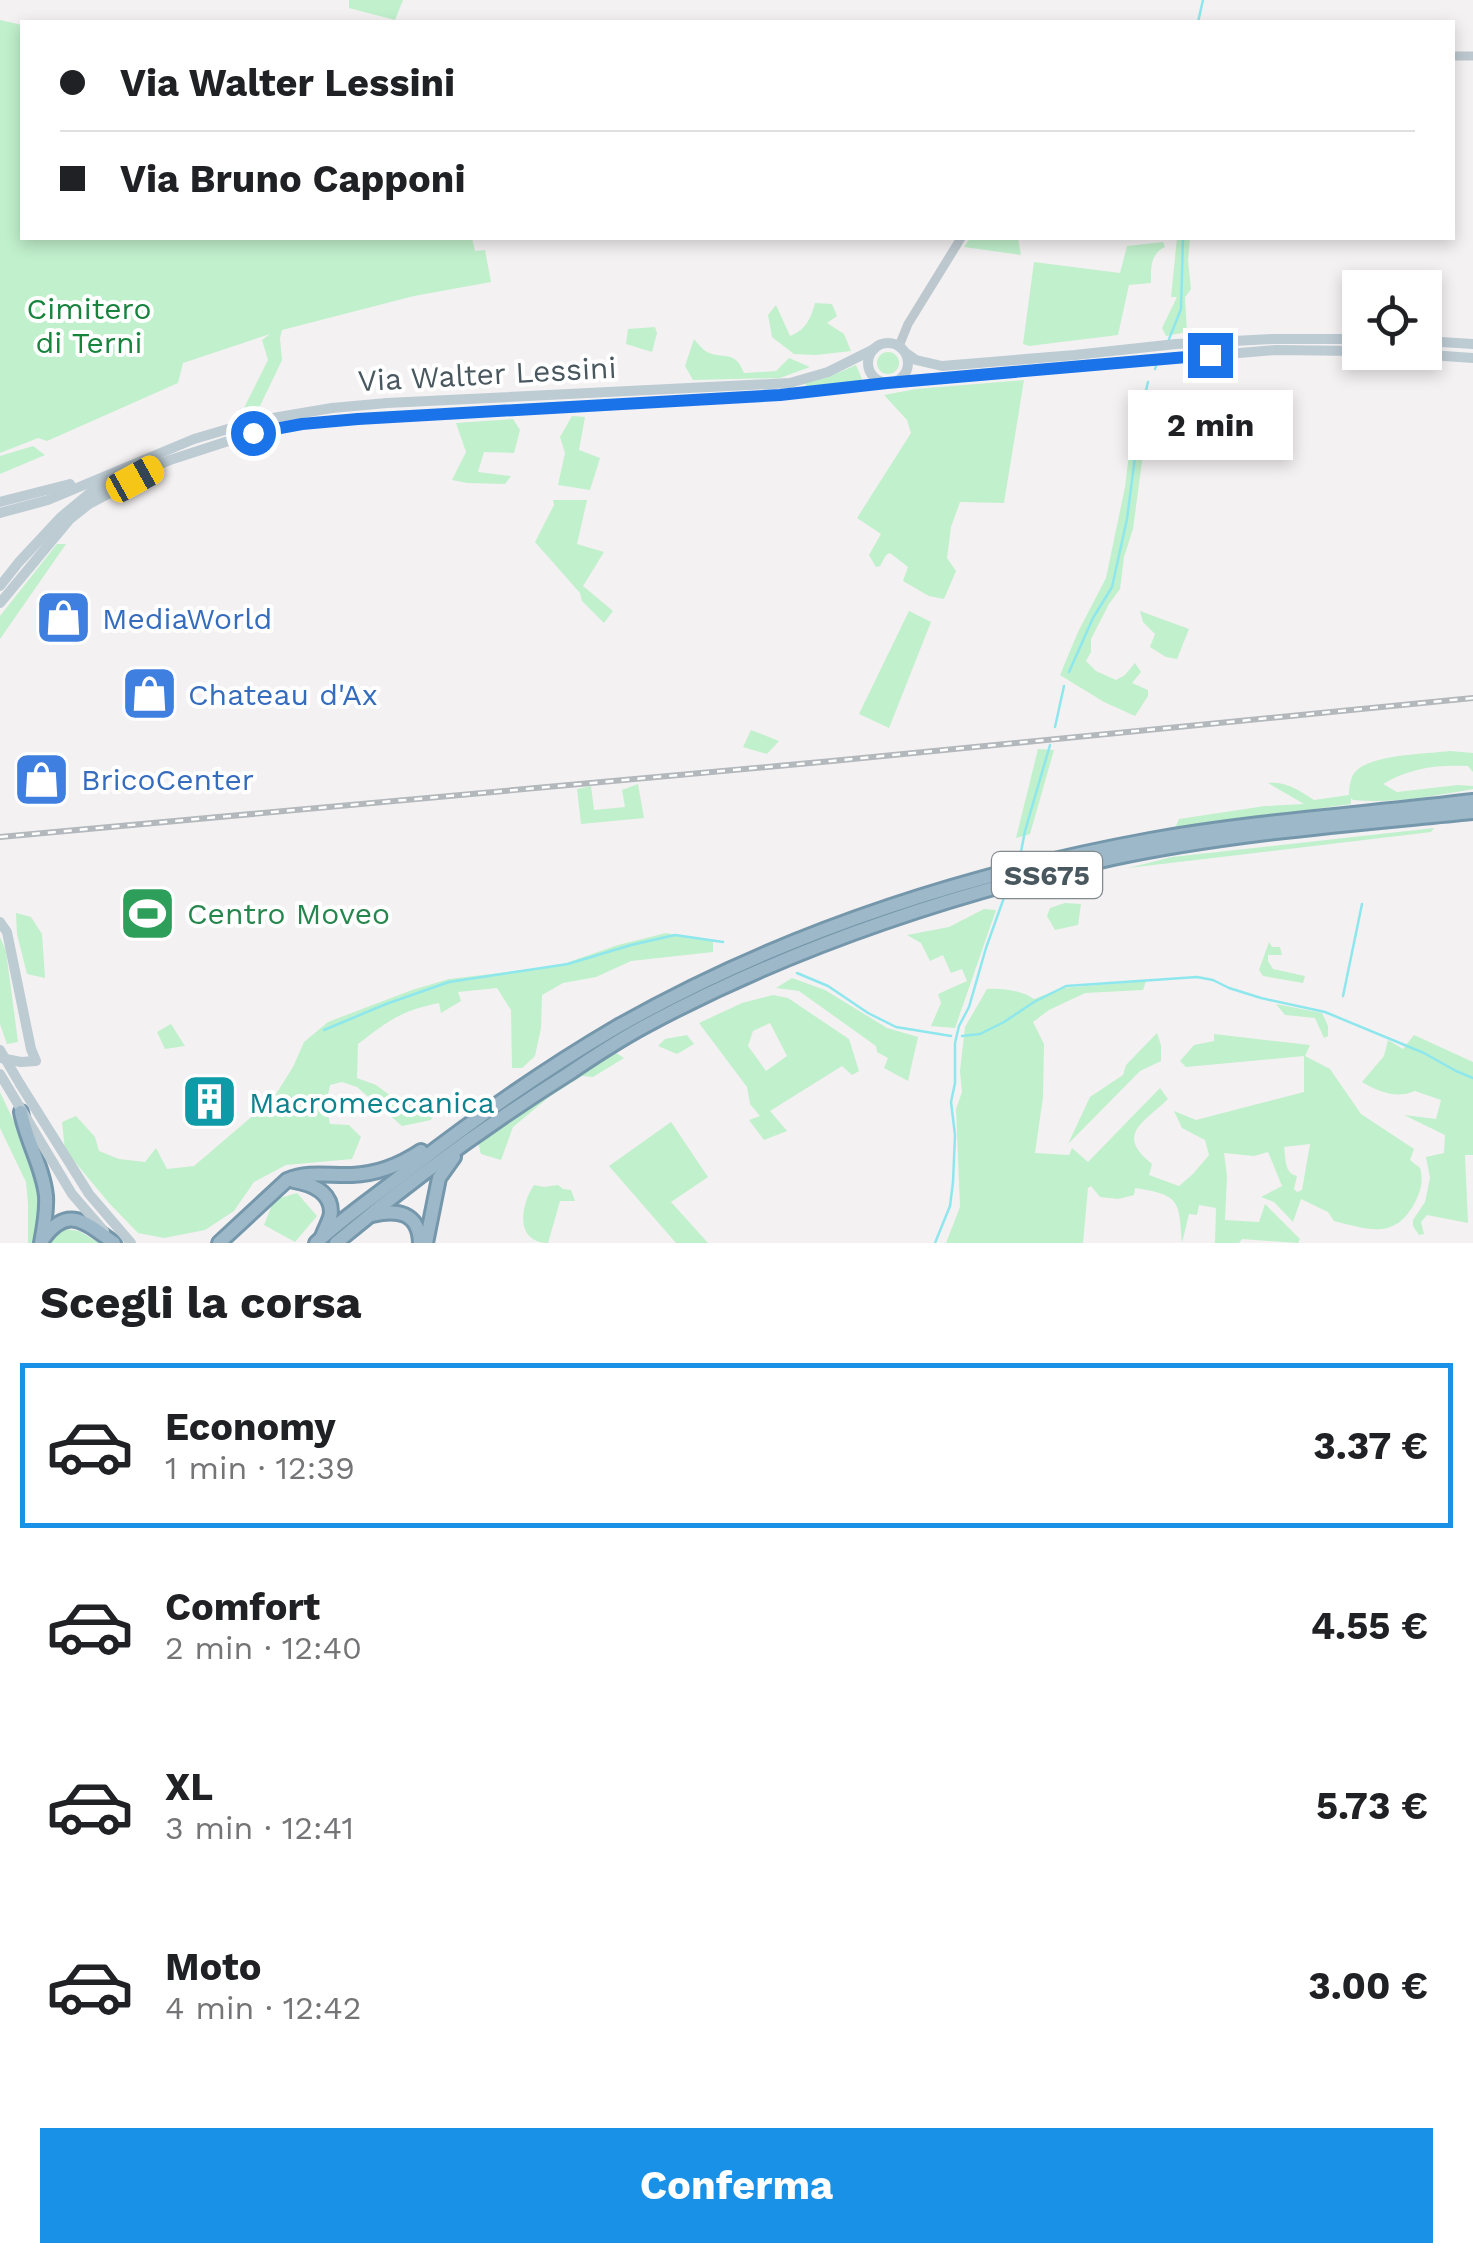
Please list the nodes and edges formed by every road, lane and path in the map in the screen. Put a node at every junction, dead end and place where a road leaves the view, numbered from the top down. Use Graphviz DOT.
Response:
graph roads {
  1 [pos="960,240"];
  2 [pos="1342,339"];
  3 [pos="1442,342"];
  4 [pos="1473,344"];
  5 [pos="874,349"];
  6 [pos="902,349"];
  7 [pos="1342,351"];
  8 [pos="1442,356"];
  9 [pos="1473,358"];
  10 [pos="890,383"];
  11 [pos="170,460"];
  12 [pos="105,475"];
  13 [pos="0,502"];
  14 [pos="0,513"];
  15 [pos="0,586"];
  16 [pos="0,604"];
  17 [pos="1473,801"];
  18 [pos="1473,812"];
  19 [pos="0,922"];
  20 [pos="0,1050"];
  21 [pos="0,1058"];
  22 [pos="0,1074"];
  23 [pos="21,1112"];
  24 [pos="460,1138"];
  25 [pos="287,1180"];
  26 [pos="369,1215"];
  27 [pos="319,1240"];
  28 [pos="41,1242"];
  29 [pos="114,1243"];
  30 [pos="132,1243"];
  31 [pos="219,1243"];
  32 [pos="336,1243"];
  33 [pos="423,1243"];
  1 -- 6 [label="street"];
  2 -- 6 [label="main road"];
  3 -- 4 [label="main road"];
  5 -- 6 [label="main road"];
  5 -- 10 [label="main road"];
  5 -- 12 [label="main road, Via Walter Lessini"];
  6 -- 10 [label="main road"];
  7 -- 10 [label="main road, Via Walter Lessini"];
  8 -- 9 [label="main road"];
  10 -- 11 [label="main road, Via Walter Lessini"];
  11 -- 15 [label="main road, Via Walter Lessini"];
  11 -- 16 [label="main road, Via Walter Lessini"];
  12 -- 13 [label="main road, Via Walter Lessini"];
  12 -- 14 [label="main road, Via Walter Lessini"];
  17 -- 24 [label="highway, SS675"];
  18 -- 24 [label="highway, SS675"];
  19 -- 21 [label="main road"];
  20 -- 30 [label="main road, bridge"];
  22 -- 23 [label="main road"];
  23 -- 28 [label="highway"];
  23 -- 29 [label="main road"];
  24 -- 25 [label="highway"];
  24 -- 26 [label="highway, SS675"];
  24 -- 27 [label="highway, SS675"];
  24 -- 33 [label="highway"];
  25 -- 27 [label="highway"];
  25 -- 31 [label="highway"];
  26 -- 32 [label="highway, SS675"];
  26 -- 33 [label="highway"];
  28 -- 29 [label="highway"];
}
